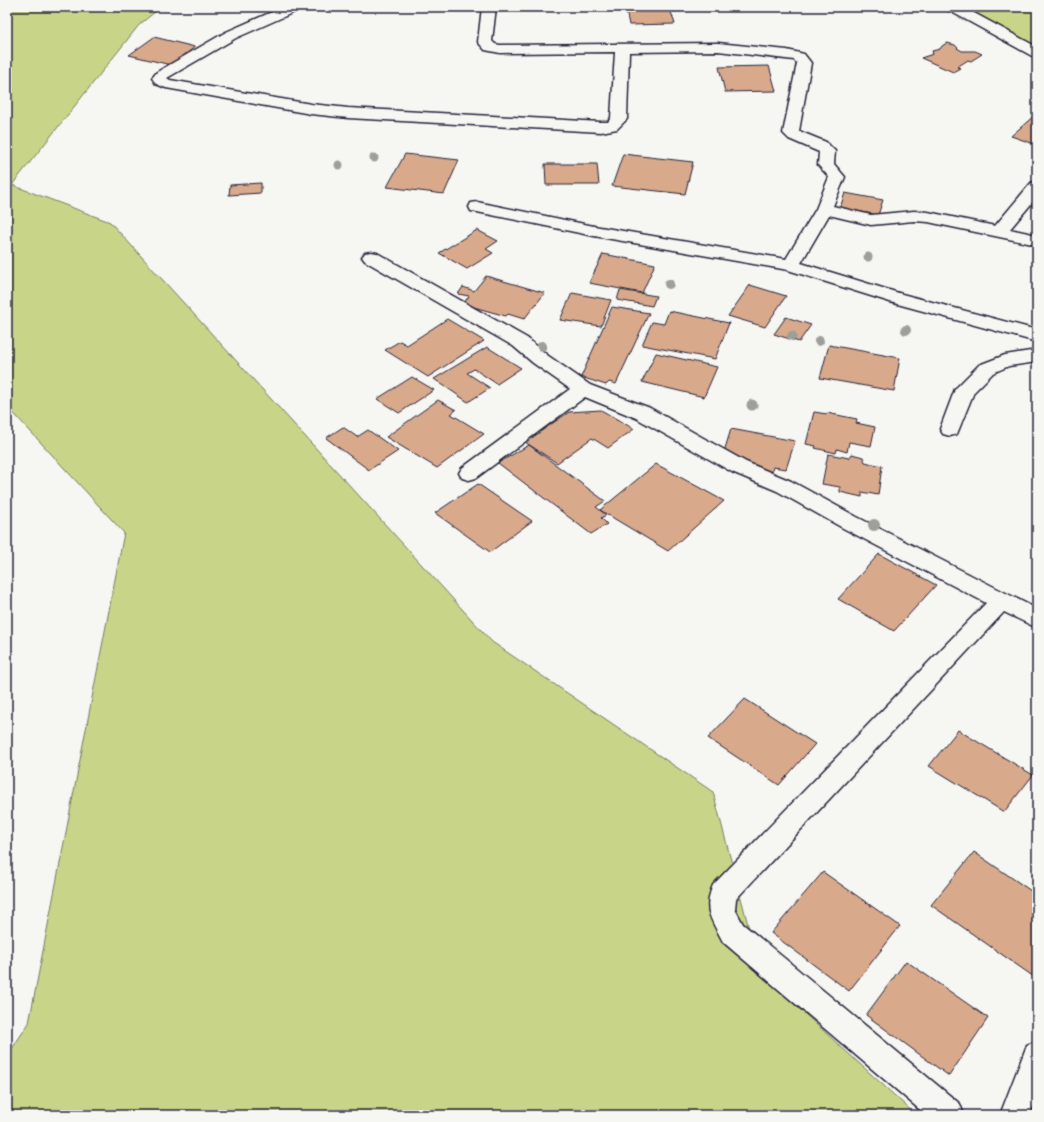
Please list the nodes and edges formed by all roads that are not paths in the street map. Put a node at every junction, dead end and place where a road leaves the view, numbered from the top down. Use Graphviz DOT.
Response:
graph roads {
  1 [pos="294,7"];
  2 [pos="489,7"];
  3 [pos="953,7"];
  4 [pos="622,49"];
  5 [pos="1037,53"];
  6 [pos="1037,186"];
  7 [pos="477,207"];
  8 [pos="824,209"];
  9 [pos="999,232"];
  10 [pos="1037,240"];
  11 [pos="371,257"];
  12 [pos="791,265"];
  13 [pos="1037,336"];
  14 [pos="1037,356"];
  15 [pos="583,389"];
  16 [pos="950,429"];
  17 [pos="469,473"];
  18 [pos="1001,601"];
  19 [pos="1037,619"];
  20 [pos="1037,1055"];
  21 [pos="949,1115"];
  22 [pos="1015,1115"];
  1 -- 4 [label="street"];
  2 -- 4 [label="street"];
  3 -- 5 [label="street"];
  4 -- 8 [label="street"];
  6 -- 9 [label="street"];
  7 -- 12 [label="street"];
  8 -- 9 [label="street"];
  8 -- 12 [label="street"];
  9 -- 10 [label="street"];
  11 -- 15 [label="street"];
  12 -- 13 [label="street"];
  14 -- 16 [label="street"];
  15 -- 17 [label="street"];
  15 -- 18 [label="street"];
  18 -- 19 [label="street"];
  18 -- 21 [label="street"];
  20 -- 22 [label="street"];
}
